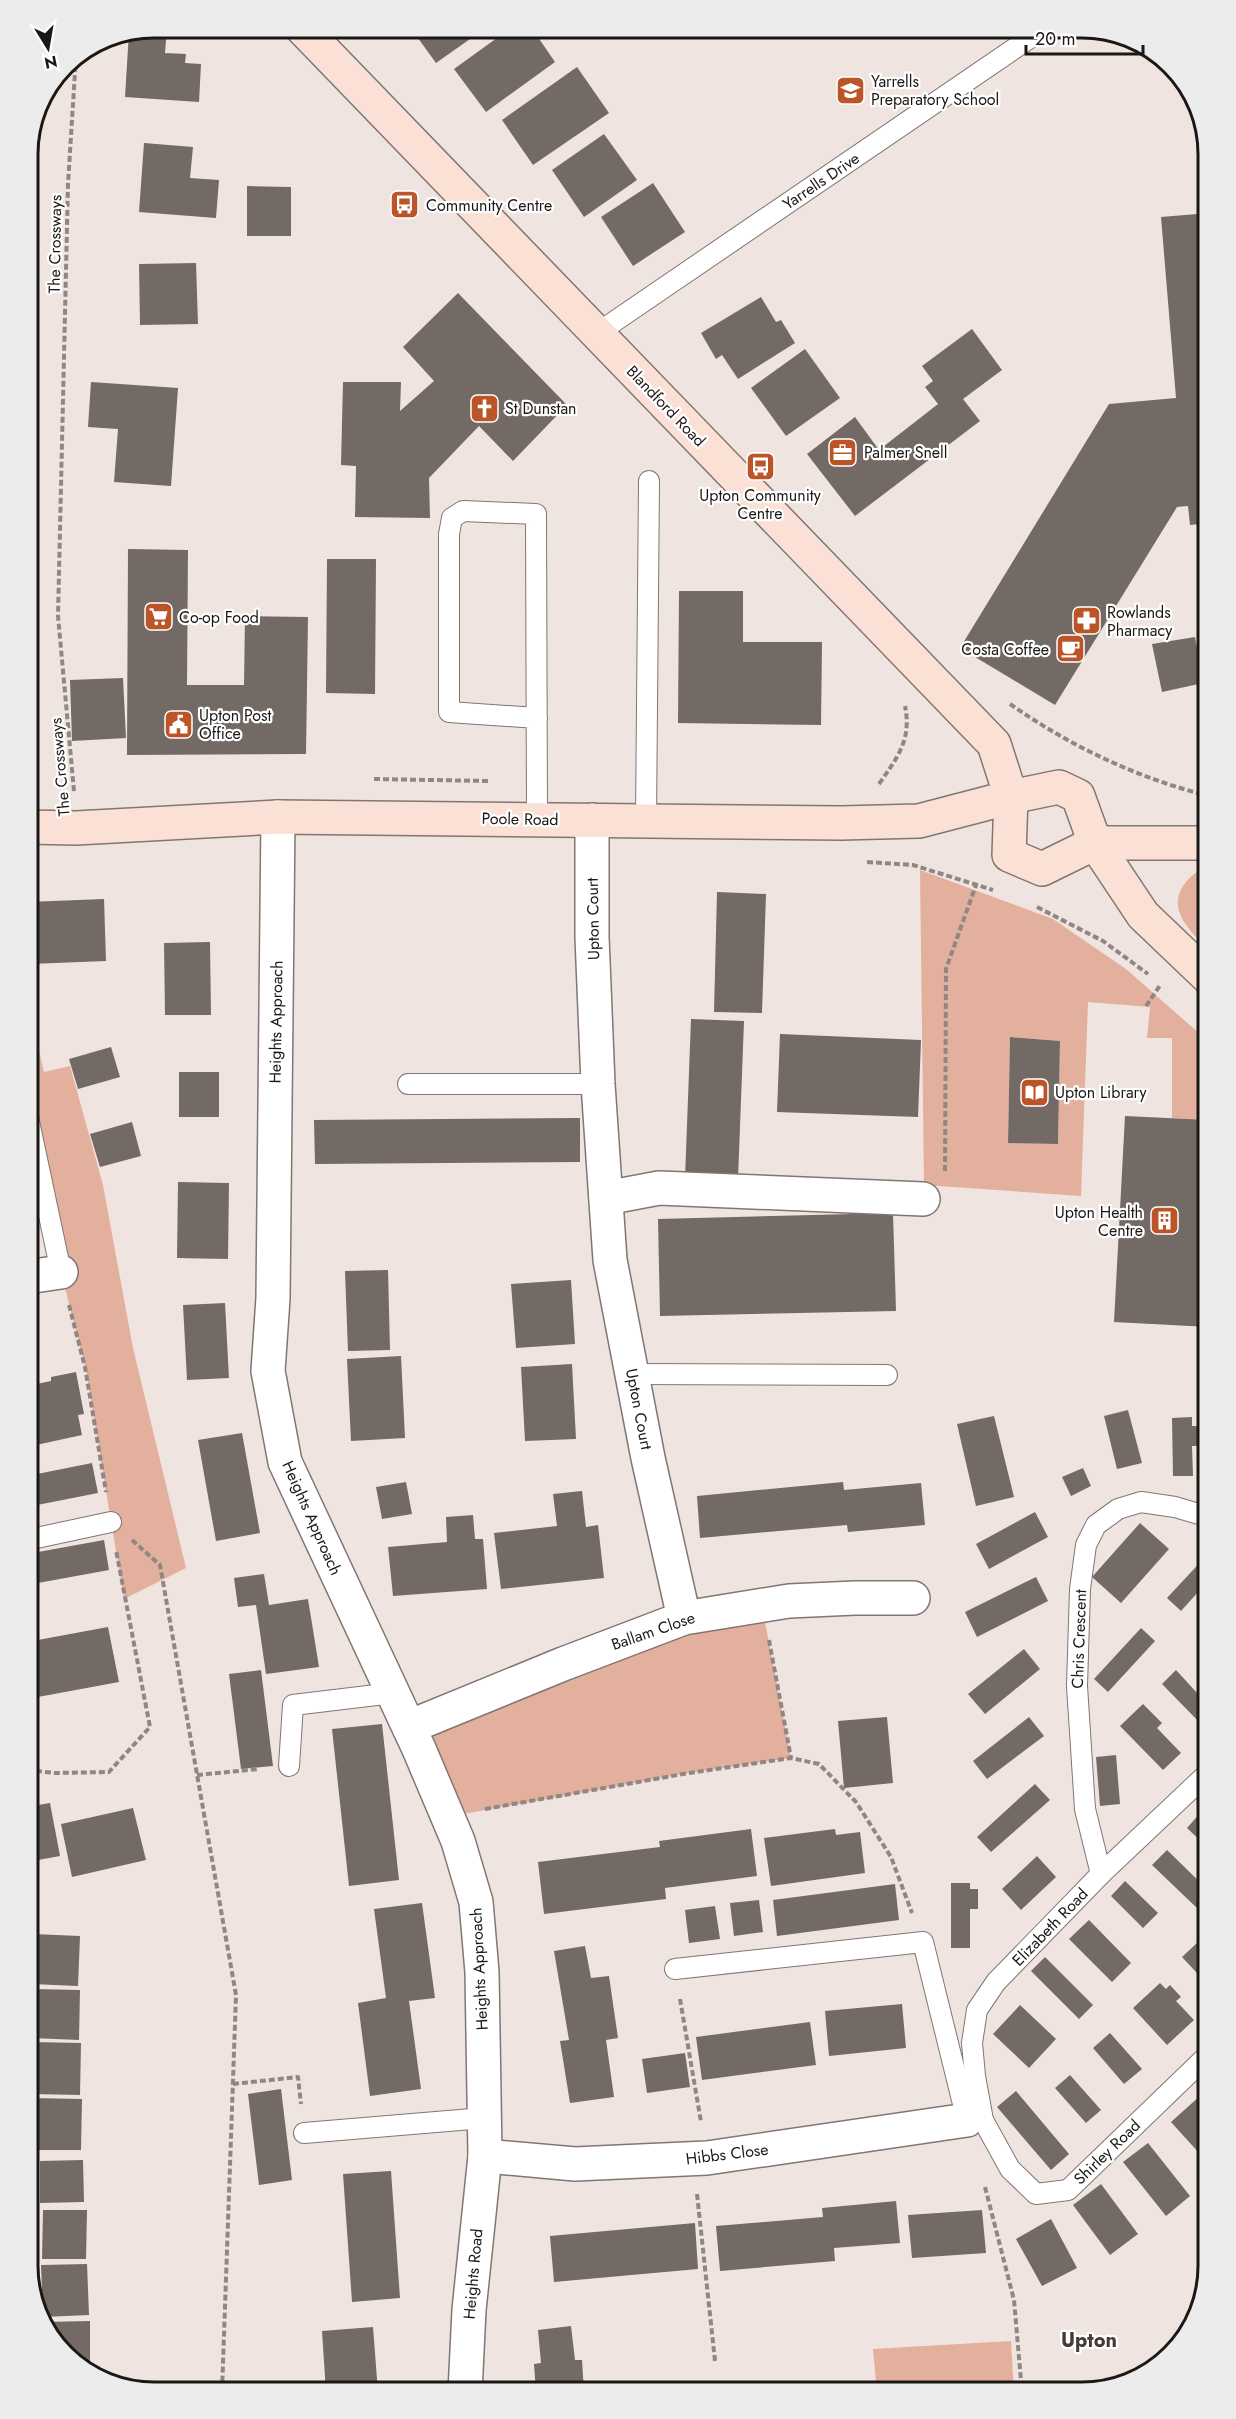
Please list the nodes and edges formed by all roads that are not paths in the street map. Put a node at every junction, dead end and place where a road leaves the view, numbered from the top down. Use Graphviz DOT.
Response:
graph roads {
  1 [pos="312,38"];
  2 [pos="1030,38"];
  3 [pos="596,334"];
  4 [pos="649,481"];
  5 [pos="537,718"];
  6 [pos="1011,797"];
  7 [pos="278,817"];
  8 [pos="537,819"];
  9 [pos="592,820"];
  10 [pos="646,820"];
  11 [pos="38,827"];
  12 [pos="1095,843"];
  13 [pos="1198,843"];
  14 [pos="1198,968"];
  15 [pos="408,1084"];
  16 [pos="598,1084"];
  17 [pos="38,1164"];
  18 [pos="934,1187"];
  19 [pos="606,1198"];
  20 [pos="61,1272"];
  21 [pos="38,1276"];
  22 [pos="632,1374"];
  23 [pos="886,1375"];
  24 [pos="1198,1514"];
  25 [pos="111,1522"];
  26 [pos="38,1538"];
  27 [pos="913,1598"];
  28 [pos="684,1618"];
  29 [pos="393,1693"];
  30 [pos="409,1727"];
  31 [pos="289,1766"];
  32 [pos="1198,1782"];
  33 [pos="1101,1874"];
  34 [pos="675,1969"];
  35 [pos="1198,2065"];
  36 [pos="484,2118"];
  37 [pos="975,2120"];
  38 [pos="304,2133"];
  39 [pos="485,2156"];
  40 [pos="466,2381"];
  1 -- 3 [label="main road, Blandford Road"];
  2 -- 3 [label="lane, Yarrells Drive"];
  3 -- 6 [label="main road, Blandford Road"];
  4 -- 10 [label="lane"];
  5 -- 5 [label="lane"];
  5 -- 8 [label="lane"];
  6 -- 10 [label="main road, Poole Road"];
  6 -- 12 [label="main road"];
  6 -- 12 [label="main road"];
  7 -- 8 [label="main road, Poole Road"];
  7 -- 11 [label="main road, Poole Road"];
  7 -- 29 [label="street, Heights Approach"];
  8 -- 9 [label="main road, Poole Road"];
  9 -- 10 [label="main road, Poole Road"];
  9 -- 16 [label="street, Upton Court"];
  12 -- 13 [label="main road"];
  12 -- 14 [label="main road"];
  15 -- 16 [label="lane"];
  16 -- 19 [label="street, Upton Court"];
  17 -- 20 [label="lane"];
  18 -- 19 [label="street"];
  19 -- 22 [label="street, Upton Court"];
  20 -- 21 [label="street"];
  22 -- 23 [label="lane"];
  22 -- 28 [label="street, Upton Court"];
  24 -- 33 [label="lane, Chris Crescent"];
  25 -- 26 [label="lane"];
  27 -- 28 [label="street, Ballam Close"];
  28 -- 30 [label="street, Ballam Close"];
  29 -- 30 [label="street, Heights Approach"];
  29 -- 31 [label="lane"];
  30 -- 36 [label="street, Heights Approach"];
  32 -- 33 [label="lane, Elizabeth Road"];
  33 -- 37 [label="lane, Elizabeth Road"];
  34 -- 37 [label="lane"];
  35 -- 37 [label="lane, Shirley Road"];
  36 -- 38 [label="lane"];
  36 -- 39 [label="street, Heights Approach"];
  37 -- 39 [label="street, Hibbs Close"];
  39 -- 40 [label="street, Heights Road"];
}
